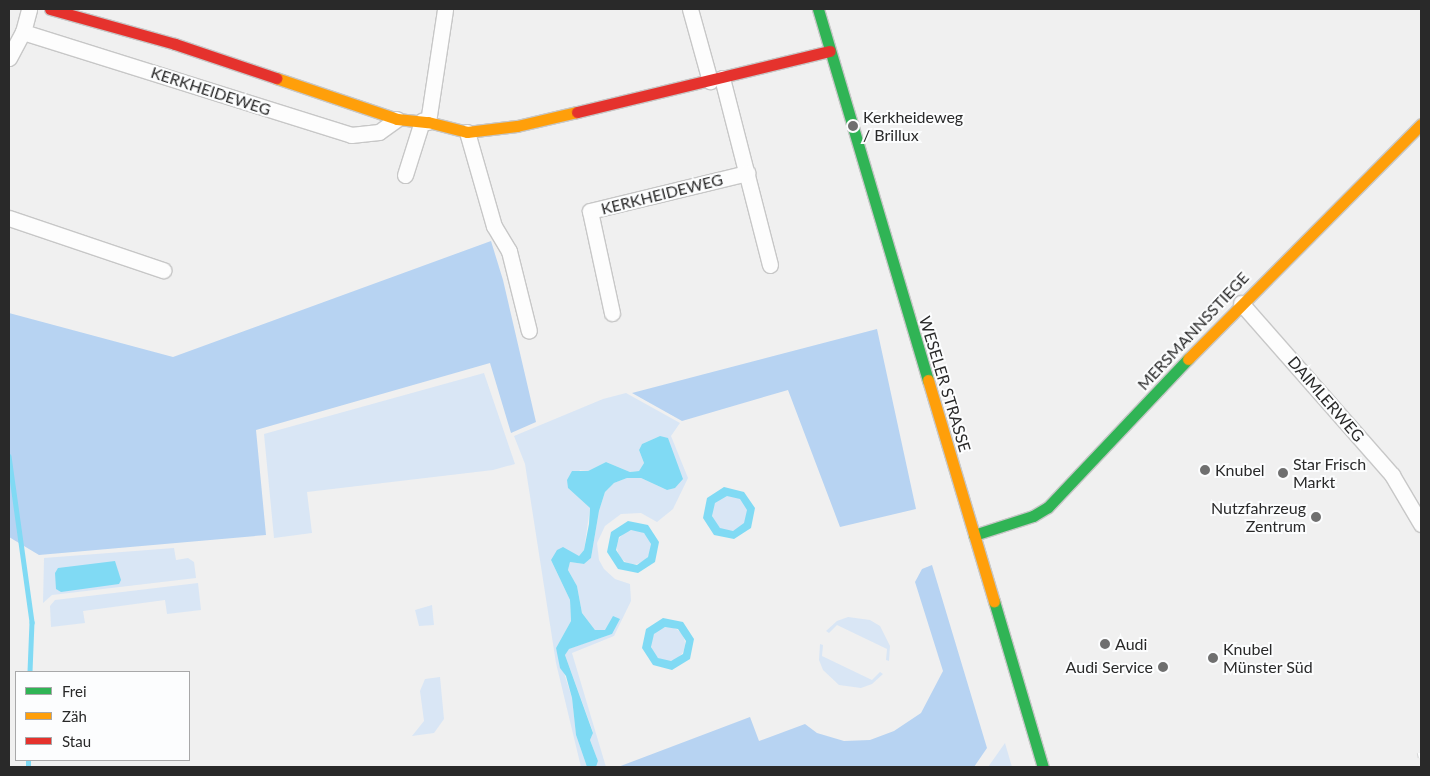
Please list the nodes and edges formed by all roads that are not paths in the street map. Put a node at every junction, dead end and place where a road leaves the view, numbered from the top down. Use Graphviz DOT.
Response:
graph roads {
  1 [pos="30,9"];
  2 [pos="50,9"];
  3 [pos="445,9"];
  4 [pos="690,9"];
  5 [pos="818,9"];
  6 [pos="23,32"];
  7 [pos="830,51"];
  8 [pos="9,58"];
  9 [pos="716,80"];
  10 [pos="397,119"];
  11 [pos="425,121"];
  12 [pos="1421,124"];
  13 [pos="467,132"];
  14 [pos="747,173"];
  15 [pos="405,175"];
  16 [pos="9,218"];
  17 [pos="770,265"];
  18 [pos="163,270"];
  19 [pos="1241,303"];
  20 [pos="612,313"];
  21 [pos="529,331"];
  22 [pos="1421,524"];
  23 [pos="974,535"];
  24 [pos="1043,767"];
  1 -- 6 [label="street"];
  2 -- 10 [label="street, KERKHEIDEWEG"];
  3 -- 11 [label="street"];
  4 -- 9 [label="street"];
  5 -- 7 [label="street, WESELER STRASSE"];
  6 -- 8 [label="street"];
  6 -- 10 [label="street, KERKHEIDEWEG"];
  7 -- 9 [label="street, KERKHEIDEWEG"];
  7 -- 23 [label="street, WESELER STRASSE"];
  9 -- 13 [label="street, KERKHEIDEWEG"];
  9 -- 14 [label="street"];
  10 -- 11 [label="street, KERKHEIDEWEG"];
  11 -- 13 [label="street, KERKHEIDEWEG"];
  11 -- 15 [label="street"];
  12 -- 19 [label="street, MERSMANNSSTIEGE"];
  13 -- 21 [label="street"];
  14 -- 17 [label="street"];
  14 -- 20 [label="street, KERKHEIDEWEG"];
  16 -- 18 [label="street"];
  19 -- 22 [label="street, DAIMLERWEG"];
  19 -- 23 [label="street, MERSMANNSSTIEGE"];
  23 -- 24 [label="street, WESELER STRASSE"];
}
